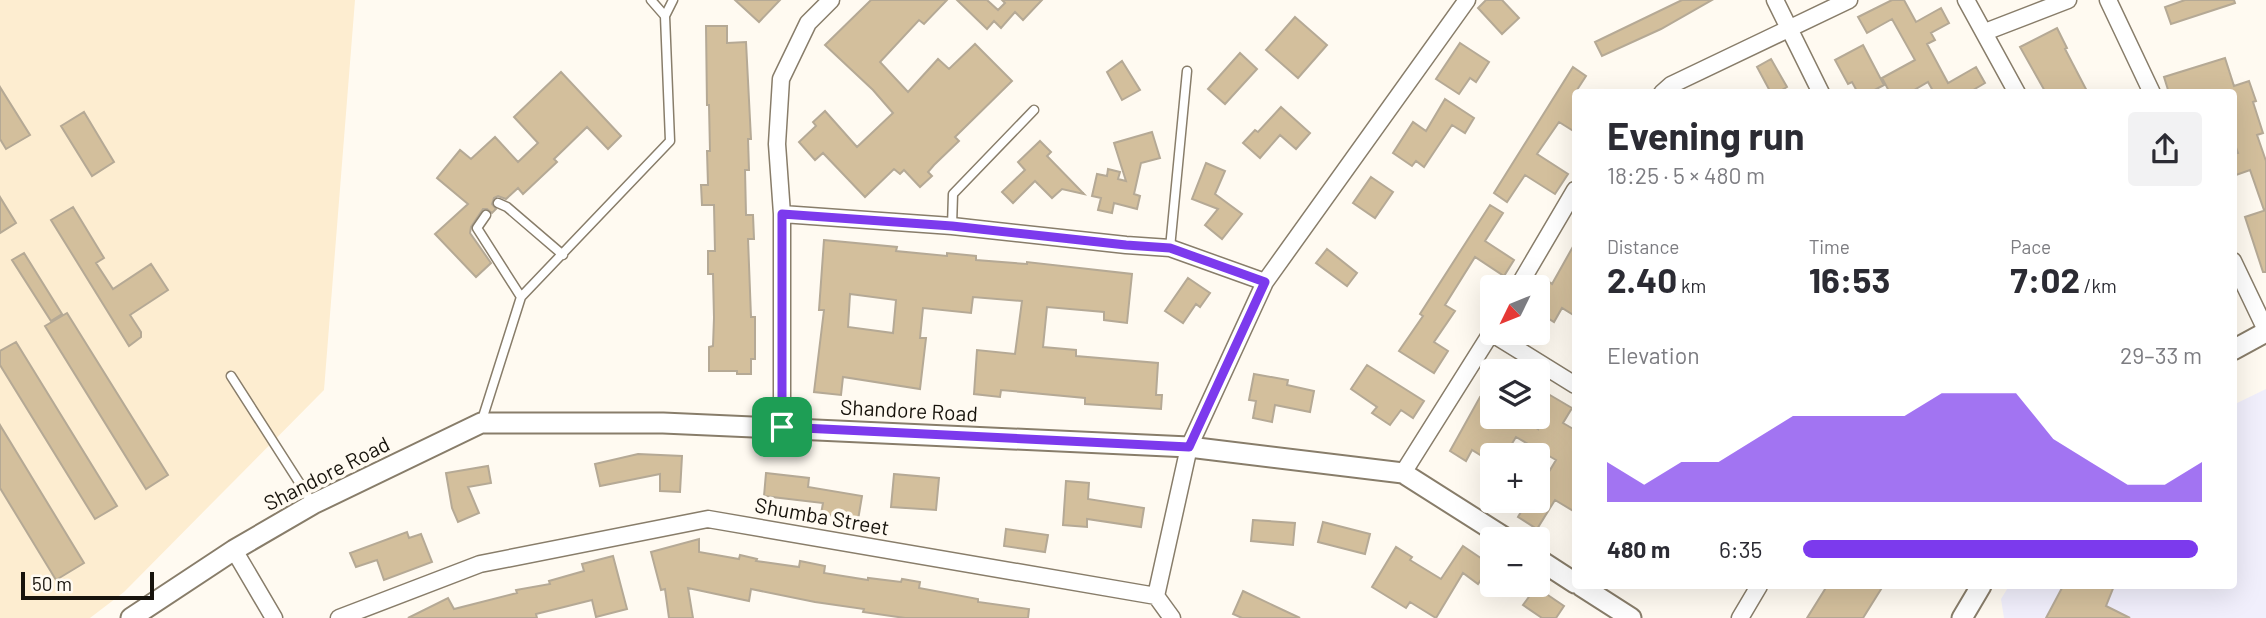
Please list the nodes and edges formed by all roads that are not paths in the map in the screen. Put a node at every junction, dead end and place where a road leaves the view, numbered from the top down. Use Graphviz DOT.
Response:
graph roads {
  1 [pos="650,0"];
  2 [pos="673,0"];
  3 [pos="831,0"];
  4 [pos="1467,0"];
  5 [pos="1775,0"];
  6 [pos="1849,0"];
  7 [pos="1966,0"];
  8 [pos="2068,0"];
  9 [pos="2108,0"];
  10 [pos="665,16"];
  11 [pos="1788,27"];
  12 [pos="1985,33"];
  13 [pos="1186,71"];
  14 [pos="1666,89"];
  15 [pos="1819,89"];
  16 [pos="2015,89"];
  17 [pos="2150,89"];
  18 [pos="1034,110"];
  19 [pos="1572,195"];
  20 [pos="498,203"];
  21 [pos="782,214"];
  22 [pos="486,215"];
  23 [pos="952,226"];
  24 [pos="1170,248"];
  25 [pos="563,255"];
  26 [pos="2237,269"];
  27 [pos="1525,275"];
  28 [pos="1265,282"];
  29 [pos="521,297"];
  30 [pos="2266,331"];
  31 [pos="1483,345"];
  32 [pos="1514,345"];
  33 [pos="2237,348"];
  34 [pos="232,376"];
  35 [pos="1572,383"];
  36 [pos="481,423"];
  37 [pos="782,427"];
  38 [pos="1189,447"];
  39 [pos="1403,473"];
  40 [pos="313,504"];
  41 [pos="1488,527"];
  42 [pos="234,550"];
  43 [pos="1550,567"];
  44 [pos="1572,581"];
  45 [pos="1586,589"];
  46 [pos="1757,589"];
  47 [pos="1979,589"];
  48 [pos="1156,596"];
  49 [pos="131,618"];
  50 [pos="274,618"];
  51 [pos="339,618"];
  52 [pos="1172,618"];
  53 [pos="1631,618"];
  54 [pos="1740,618"];
  55 [pos="1962,618"];
  1 -- 10 [label="lane"];
  2 -- 10 [label="lane"];
  3 -- 21 [label="street"];
  4 -- 28 [label="street"];
  5 -- 11 [label="street"];
  6 -- 11 [label="street"];
  7 -- 12 [label="street"];
  8 -- 12 [label="street"];
  9 -- 17 [label="street"];
  10 -- 25 [label="lane"];
  11 -- 14 [label="street"];
  11 -- 15 [label="street"];
  12 -- 16 [label="street"];
  13 -- 24 [label="lane"];
  18 -- 23 [label="lane"];
  19 -- 27 [label="street"];
  20 -- 25 [label="lane"];
  21 -- 23 [label="street"];
  21 -- 37 [label="street"];
  22 -- 29 [label="lane"];
  23 -- 24 [label="street"];
  24 -- 28 [label="street"];
  25 -- 29 [label="lane"];
  26 -- 30 [label="street"];
  28 -- 38 [label="street"];
  29 -- 36 [label="lane"];
  30 -- 33 [label="street"];
  31 -- 39 [label="street"];
  32 -- 35 [label="street"];
  34 -- 40 [label="lane"];
  36 -- 37 [label="street, Shandore Road"];
  36 -- 40 [label="street, Shandore Road"];
  37 -- 38 [label="street, Shandore Road"];
  38 -- 39 [label="street, Shandore Road"];
  38 -- 48 [label="street"];
  39 -- 41 [label="street, Shandore Road"];
  40 -- 42 [label="street, Shandore Road"];
  42 -- 49 [label="street, Shandore Road"];
  42 -- 50 [label="street"];
  43 -- 44 [label="street"];
  45 -- 53 [label="street"];
  46 -- 54 [label="street"];
  47 -- 55 [label="street"];
  48 -- 51 [label="street, Shumba Street"];
  48 -- 52 [label="street"];
}
